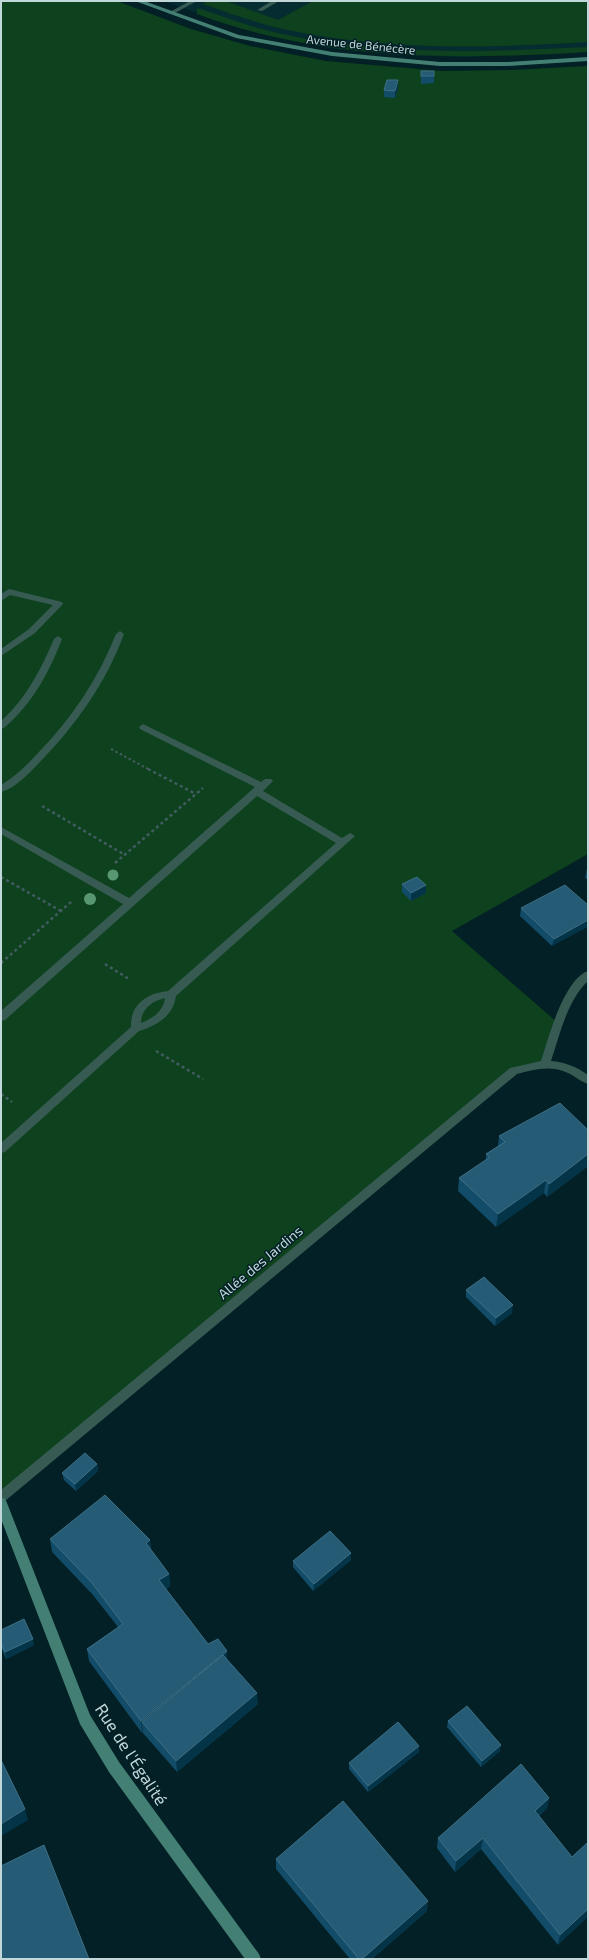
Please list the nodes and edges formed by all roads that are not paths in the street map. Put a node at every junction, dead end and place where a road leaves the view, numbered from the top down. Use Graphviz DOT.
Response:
graph roads {
  1 [pos="138,1"];
  2 [pos="194,1"];
  3 [pos="276,1"];
  4 [pos="260,10"];
  5 [pos="171,13"];
  6 [pos="588,60"];
  7 [pos="1,598"];
  8 [pos="120,634"];
  9 [pos="58,639"];
  10 [pos="1,653"];
  11 [pos="1,726"];
  12 [pos="143,727"];
  13 [pos="262,786"];
  14 [pos="1,789"];
  15 [pos="1,830"];
  16 [pos="130,903"];
  17 [pos="588,975"];
  18 [pos="171,994"];
  19 [pos="1,1017"];
  20 [pos="132,1031"];
  21 [pos="546,1064"];
  22 [pos="588,1080"];
  23 [pos="1,1149"];
  24 [pos="1,1497"];
  25 [pos="1,1503"];
  26 [pos="254,1959"];
  1 -- 5 [label="street, Avenue de Bénécère"];
  2 -- 5 [label="street"];
  3 -- 4 [label="street"];
  5 -- 6 [label="street, Avenue de Bénécère"];
  7 -- 10 [label="street"];
  8 -- 14 [label="street"];
  9 -- 11 [label="street"];
  12 -- 13 [label="street"];
  13 -- 16 [label="street"];
  13 -- 18 [label="street"];
  15 -- 16 [label="street"];
  16 -- 19 [label="street"];
  17 -- 21 [label="street"];
  18 -- 20 [label="street"];
  18 -- 20 [label="street"];
  20 -- 23 [label="street"];
  21 -- 22 [label="street, Allée des Jardins"];
  21 -- 24 [label="street, Allée des Jardins"];
  25 -- 26 [label="street, Rue de l'Égalité"];
}
